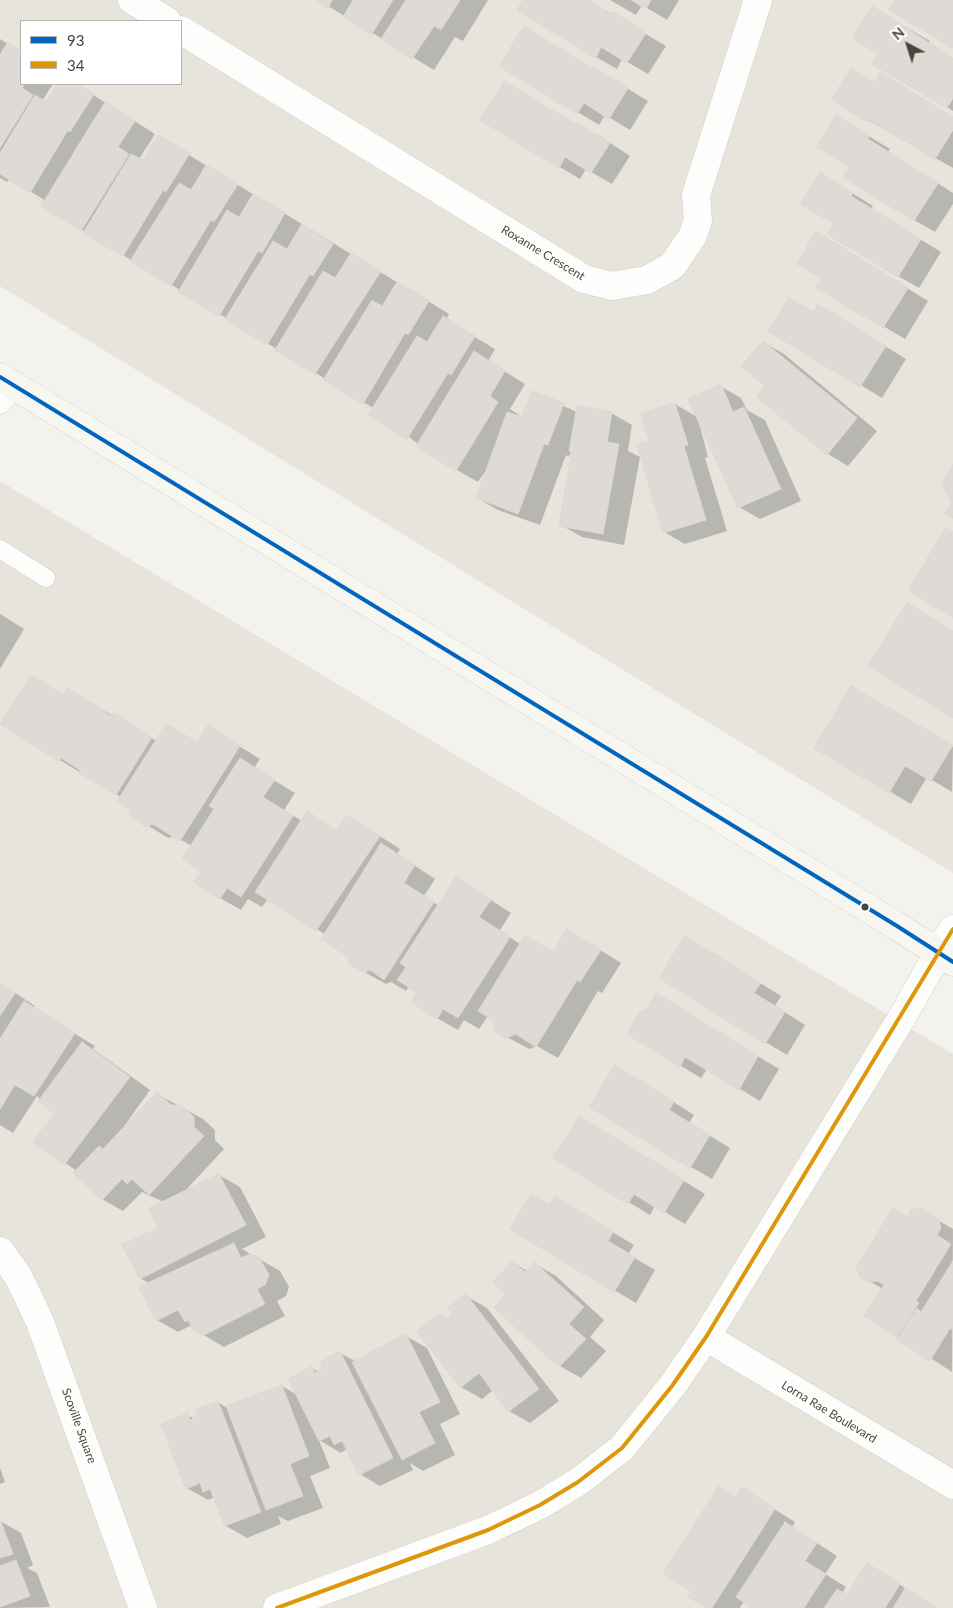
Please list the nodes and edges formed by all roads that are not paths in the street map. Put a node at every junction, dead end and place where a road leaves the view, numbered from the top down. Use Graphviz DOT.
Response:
graph roads {
  1 [pos="132,0"];
  2 [pos="758,0"];
  3 [pos="165,20"];
  4 [pos="182,31"];
  5 [pos="6,390"];
  6 [pos="0,549"];
  7 [pos="46,578"];
  8 [pos="953,929"];
  9 [pos="946,958"];
  10 [pos="0,1251"];
  11 [pos="706,1337"];
  12 [pos="953,1485"];
  13 [pos="144,1608"];
  14 [pos="277,1608"];
  1 -- 3 [label="street"];
  2 -- 4 [label="street, Roxanne Crescent"];
  5 -- 9 [label="main road"];
  6 -- 7 [label="lane"];
  8 -- 9 [label="street"];
  9 -- 11 [label="street"];
  10 -- 13 [label="street, Scoville Square"];
  11 -- 12 [label="street, Lorna Rae Boulevard"];
  11 -- 14 [label="street"];
}
